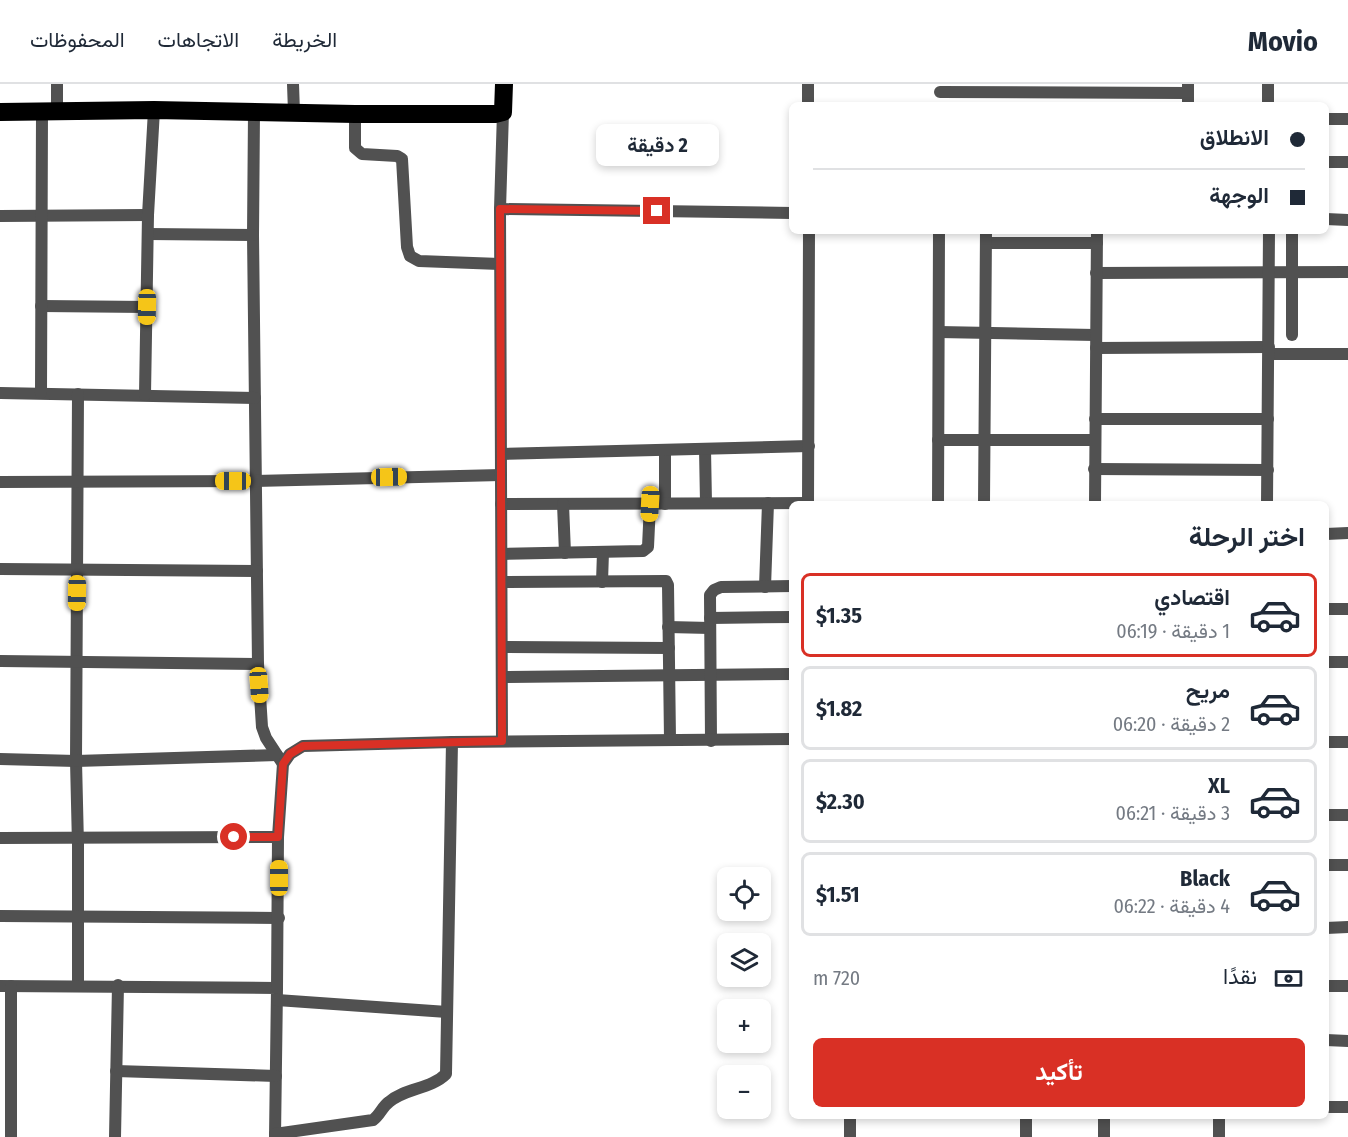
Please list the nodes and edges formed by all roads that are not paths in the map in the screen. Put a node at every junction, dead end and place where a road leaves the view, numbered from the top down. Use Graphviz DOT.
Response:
graph roads {
  1 [pos="57,84"];
  2 [pos="294,84"];
  3 [pos="504,84"];
  4 [pos="808,84"];
  5 [pos="1268,84"];
  6 [pos="980,88"];
  7 [pos="1044,88"];
  8 [pos="1104,88"];
  9 [pos="940,94"];
  10 [pos="1188,94"];
  11 [pos="808,102"];
  12 [pos="1268,102"];
  13 [pos="154,110"];
  14 [pos="0,112"];
  15 [pos="50,112"];
  16 [pos="254,112"];
  17 [pos="294,112"];
  18 [pos="503,112"];
  19 [pos="356,114"];
  20 [pos="1329,119"];
  21 [pos="1348,119"];
  22 [pos="1329,162"];
  23 [pos="1348,162"];
  24 [pos="500,209"];
  25 [pos="789,213"];
  26 [pos="0,216"];
  27 [pos="42,216"];
  28 [pos="148,216"];
  29 [pos="1329,219"];
  30 [pos="1348,220"];
  31 [pos="148,234"];
  32 [pos="809,234"];
  33 [pos="939,234"];
  34 [pos="1269,234"];
  35 [pos="1292,234"];
  36 [pos="254,235"];
  37 [pos="986,237"];
  38 [pos="1097,237"];
  39 [pos="500,264"];
  40 [pos="1270,271"];
  41 [pos="1292,272"];
  42 [pos="1348,272"];
  43 [pos="1096,273"];
  44 [pos="41,306"];
  45 [pos="147,307"];
  46 [pos="939,332"];
  47 [pos="985,333"];
  48 [pos="1095,334"];
  49 [pos="1292,335"];
  50 [pos="1096,348"];
  51 [pos="1269,350"];
  52 [pos="1348,354"];
  53 [pos="0,393"];
  54 [pos="41,393"];
  55 [pos="78,394"];
  56 [pos="145,394"];
  57 [pos="255,398"];
  58 [pos="1095,418"];
  59 [pos="1268,418"];
  60 [pos="938,440"];
  61 [pos="984,440"];
  62 [pos="1095,440"];
  63 [pos="808,446"];
  64 [pos="705,449"];
  65 [pos="664,450"];
  66 [pos="501,454"];
  67 [pos="1095,469"];
  68 [pos="1268,470"];
  69 [pos="501,475"];
  70 [pos="79,481"];
  71 [pos="255,481"];
  72 [pos="0,482"];
  73 [pos="808,501"];
  74 [pos="938,501"];
  75 [pos="984,501"];
  76 [pos="1095,501"];
  77 [pos="1267,501"];
  78 [pos="706,503"];
  79 [pos="768,503"];
  80 [pos="789,503"];
  81 [pos="501,504"];
  82 [pos="563,504"];
  83 [pos="650,504"];
  84 [pos="664,504"];
  85 [pos="1348,533"];
  86 [pos="1329,534"];
  87 [pos="603,552"];
  88 [pos="565,553"];
  89 [pos="502,554"];
  90 [pos="0,569"];
  91 [pos="78,570"];
  92 [pos="257,571"];
  93 [pos="502,582"];
  94 [pos="602,582"];
  95 [pos="789,586"];
  96 [pos="765,587"];
  97 [pos="1329,609"];
  98 [pos="1348,609"];
  99 [pos="789,617"];
  100 [pos="710,623"];
  101 [pos="668,627"];
  102 [pos="502,647"];
  103 [pos="669,648"];
  104 [pos="0,661"];
  105 [pos="76,662"];
  106 [pos="1329,662"];
  107 [pos="1348,662"];
  108 [pos="258,664"];
  109 [pos="789,674"];
  110 [pos="669,675"];
  111 [pos="711,676"];
  112 [pos="502,677"];
  113 [pos="670,740"];
  114 [pos="789,740"];
  115 [pos="452,741"];
  116 [pos="502,741"];
  117 [pos="711,741"];
  118 [pos="1329,742"];
  119 [pos="1348,742"];
  120 [pos="0,759"];
  121 [pos="280,759"];
  122 [pos="76,762"];
  123 [pos="1329,815"];
  124 [pos="1348,815"];
  125 [pos="278,837"];
  126 [pos="0,838"];
  127 [pos="78,839"];
  128 [pos="1329,865"];
  129 [pos="1348,865"];
  130 [pos="0,916"];
  131 [pos="78,916"];
  132 [pos="279,918"];
  133 [pos="1348,927"];
  134 [pos="1329,928"];
  135 [pos="78,985"];
  136 [pos="118,985"];
  137 [pos="5,986"];
  138 [pos="1329,986"];
  139 [pos="1348,986"];
  140 [pos="277,994"];
  141 [pos="447,1012"];
  142 [pos="1329,1040"];
  143 [pos="1348,1041"];
  144 [pos="116,1071"];
  145 [pos="276,1076"];
  146 [pos="6,1079"];
  147 [pos="1329,1107"];
  148 [pos="1348,1107"];
  149 [pos="850,1119"];
  150 [pos="1026,1119"];
  151 [pos="1104,1119"];
  152 [pos="1219,1119"];
  153 [pos="275,1135"];
  154 [pos="10,1137"];
  155 [pos="115,1137"];
  156 [pos="850,1137"];
  157 [pos="1026,1137"];
  158 [pos="1104,1137"];
  159 [pos="1219,1137"];
  1 -- 15 [label="street"];
  2 -- 17 [label="street"];
  3 -- 18 [label="highway"];
  4 -- 11 [label="street"];
  5 -- 12 [label="street"];
  6 -- 7 [label="street"];
  6 -- 9 [label="street"];
  7 -- 8 [label="street"];
  8 -- 10 [label="street"];
  13 -- 15 [label="highway"];
  13 -- 16 [label="highway"];
  13 -- 28 [label="street"];
  14 -- 15 [label="highway"];
  15 -- 27 [label="street"];
  16 -- 17 [label="highway"];
  16 -- 36 [label="street"];
  17 -- 19 [label="highway"];
  18 -- 19 [label="highway"];
  18 -- 24 [label="street"];
  19 -- 39 [label="street"];
  20 -- 21 [label="street"];
  22 -- 23 [label="street"];
  24 -- 25 [label="street"];
  24 -- 39 [label="street"];
  26 -- 27 [label="street"];
  27 -- 28 [label="street"];
  27 -- 44 [label="street"];
  28 -- 31 [label="street"];
  29 -- 30 [label="street"];
  31 -- 36 [label="street"];
  31 -- 45 [label="street"];
  32 -- 63 [label="street"];
  33 -- 46 [label="street"];
  34 -- 40 [label="street"];
  35 -- 41 [label="street"];
  36 -- 57 [label="street"];
  37 -- 38 [label="street"];
  37 -- 47 [label="street"];
  38 -- 43 [label="street"];
  39 -- 66 [label="street"];
  40 -- 41 [label="street"];
  40 -- 43 [label="street"];
  40 -- 51 [label="street"];
  41 -- 42 [label="street"];
  41 -- 49 [label="street"];
  43 -- 48 [label="street"];
  44 -- 45 [label="street"];
  44 -- 54 [label="street"];
  45 -- 56 [label="street"];
  46 -- 47 [label="street"];
  46 -- 60 [label="street"];
  47 -- 48 [label="street"];
  47 -- 61 [label="street"];
  48 -- 50 [label="street"];
  50 -- 51 [label="street"];
  50 -- 58 [label="street"];
  51 -- 52 [label="street"];
  51 -- 59 [label="street"];
  53 -- 54 [label="street"];
  54 -- 55 [label="street"];
  55 -- 56 [label="street"];
  55 -- 70 [label="street"];
  56 -- 57 [label="street"];
  57 -- 71 [label="street"];
  58 -- 59 [label="street"];
  58 -- 62 [label="street"];
  59 -- 68 [label="street"];
  60 -- 61 [label="street"];
  60 -- 74 [label="street"];
  61 -- 62 [label="street"];
  61 -- 75 [label="street"];
  62 -- 67 [label="street"];
  63 -- 64 [label="street"];
  63 -- 73 [label="street"];
  64 -- 65 [label="street"];
  64 -- 78 [label="street"];
  65 -- 66 [label="street"];
  65 -- 84 [label="street"];
  66 -- 69 [label="street"];
  67 -- 68 [label="street"];
  67 -- 76 [label="street"];
  68 -- 77 [label="street"];
  69 -- 71 [label="street"];
  69 -- 81 [label="street"];
  70 -- 71 [label="street"];
  70 -- 72 [label="street"];
  70 -- 91 [label="street"];
  71 -- 92 [label="street"];
  78 -- 79 [label="street"];
  78 -- 84 [label="street"];
  79 -- 80 [label="street"];
  79 -- 96 [label="street"];
  81 -- 82 [label="street"];
  81 -- 89 [label="street"];
  82 -- 83 [label="street"];
  82 -- 88 [label="street"];
  83 -- 84 [label="street"];
  83 -- 87 [label="street"];
  85 -- 86 [label="street"];
  87 -- 88 [label="street"];
  87 -- 94 [label="street"];
  88 -- 89 [label="street"];
  89 -- 93 [label="street"];
  90 -- 91 [label="street"];
  91 -- 92 [label="street"];
  91 -- 105 [label="street"];
  92 -- 108 [label="street"];
  93 -- 94 [label="street"];
  93 -- 102 [label="street"];
  94 -- 101 [label="street"];
  95 -- 96 [label="street"];
  96 -- 100 [label="street"];
  97 -- 98 [label="street"];
  99 -- 100 [label="street"];
  100 -- 101 [label="street"];
  100 -- 111 [label="street"];
  101 -- 103 [label="street"];
  102 -- 103 [label="street"];
  102 -- 112 [label="street"];
  103 -- 110 [label="street"];
  104 -- 105 [label="street"];
  105 -- 108 [label="street"];
  105 -- 122 [label="street"];
  106 -- 107 [label="street"];
  108 -- 121 [label="street"];
  109 -- 111 [label="street"];
  110 -- 111 [label="street"];
  110 -- 112 [label="street"];
  110 -- 113 [label="street"];
  111 -- 117 [label="street"];
  112 -- 116 [label="street"];
  113 -- 116 [label="street"];
  113 -- 117 [label="street"];
  114 -- 117 [label="street"];
  115 -- 116 [label="street"];
  115 -- 121 [label="street"];
  115 -- 141 [label="street"];
  118 -- 119 [label="street"];
  120 -- 122 [label="street"];
  121 -- 122 [label="street"];
  121 -- 125 [label="street"];
  122 -- 127 [label="street"];
  123 -- 124 [label="street"];
  125 -- 127 [label="street"];
  125 -- 132 [label="street"];
  126 -- 127 [label="street"];
  127 -- 131 [label="street"];
  128 -- 129 [label="street"];
  130 -- 131 [label="street"];
  131 -- 132 [label="street"];
  131 -- 135 [label="street"];
  132 -- 140 [label="street"];
  133 -- 134 [label="street"];
  135 -- 136 [label="street"];
  135 -- 137 [label="street"];
  136 -- 140 [label="street"];
  136 -- 144 [label="street"];
  137 -- 146 [label="street"];
  138 -- 139 [label="street"];
  140 -- 141 [label="street"];
  140 -- 145 [label="street"];
  141 -- 153 [label="street"];
  142 -- 143 [label="street"];
  144 -- 145 [label="street"];
  144 -- 155 [label="street"];
  145 -- 153 [label="street"];
  146 -- 154 [label="street"];
  147 -- 148 [label="street"];
  149 -- 156 [label="street"];
  150 -- 157 [label="street"];
  151 -- 158 [label="street"];
  152 -- 159 [label="street"];
}
